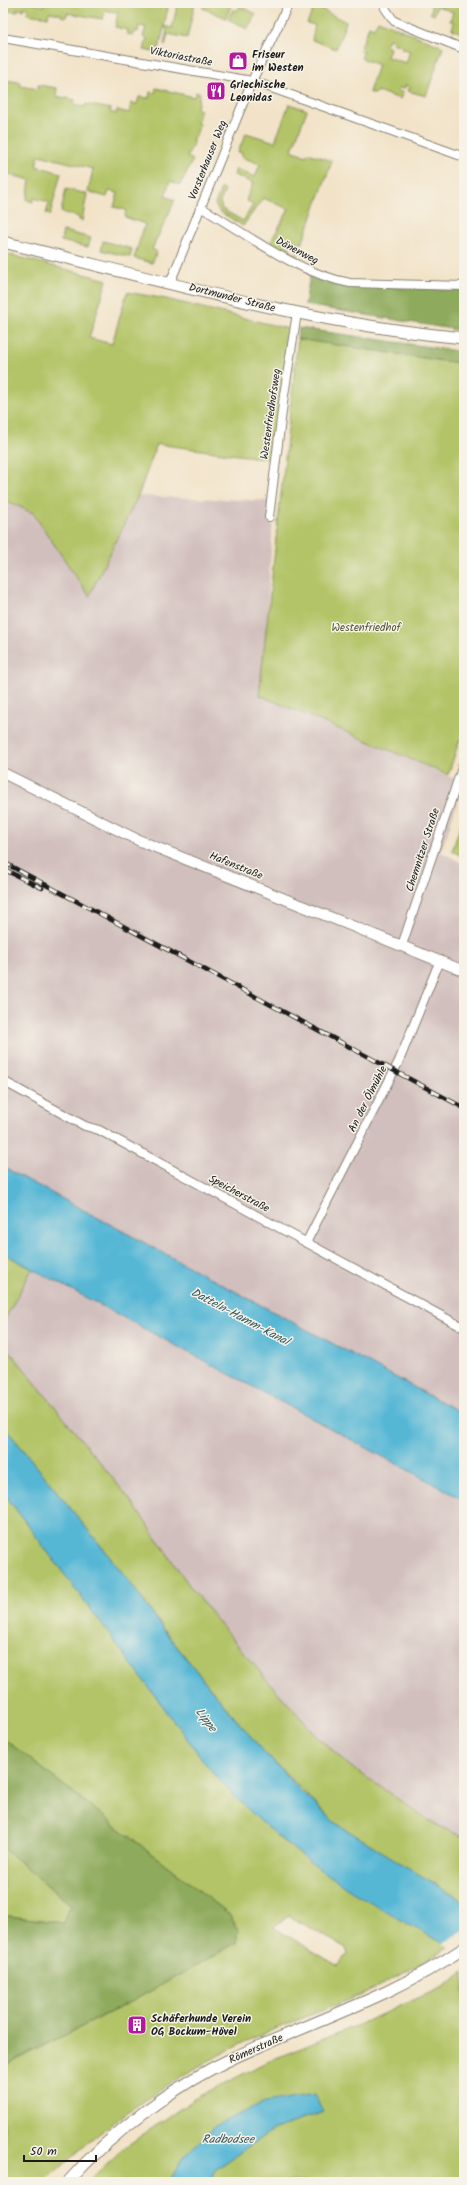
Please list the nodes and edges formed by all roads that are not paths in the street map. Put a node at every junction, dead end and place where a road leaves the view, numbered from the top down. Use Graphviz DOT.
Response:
graph roads {
  1 [pos="289,3"];
  2 [pos="385,8"];
  3 [pos="3,38"];
  4 [pos="464,50"];
  5 [pos="252,81"];
  6 [pos="464,157"];
  7 [pos="202,208"];
  8 [pos="3,242"];
  9 [pos="170,283"];
  10 [pos="464,286"];
  11 [pos="298,314"];
  12 [pos="464,338"];
  13 [pos="269,517"];
  14 [pos="464,762"];
  15 [pos="3,773"];
  16 [pos="402,945"];
  17 [pos="440,960"];
  18 [pos="464,971"];
  19 [pos="3,1081"];
  20 [pos="306,1243"];
  21 [pos="464,1328"];
  22 [pos="460,1951"];
  23 [pos="68,2182"];
  1 -- 5 [label="street, Vorsterhauser Weg"];
  2 -- 4 [label="street"];
  3 -- 5 [label="street, Viktoriastraße"];
  5 -- 6 [label="street, Viktoriastraße"];
  5 -- 7 [label="street, Vorsterhauser Weg"];
  7 -- 9 [label="street, Vorsterhauser Weg"];
  7 -- 10 [label="street, Dänenweg"];
  8 -- 9 [label="main road, Dortmunder Straße"];
  9 -- 11 [label="main road, Dortmunder Straße"];
  11 -- 12 [label="main road, Dortmunder Straße"];
  11 -- 13 [label="street, Westenfriedhofsweg"];
  14 -- 16 [label="street, Chemnitzer Straße"];
  15 -- 16 [label="street, Hafenstraße"];
  16 -- 17 [label="street, Hafenstraße"];
  17 -- 18 [label="street, Hafenstraße"];
  17 -- 20 [label="street, An der Ölmühle"];
  19 -- 20 [label="street, Speicherstraße"];
  20 -- 21 [label="street, Speicherstraße"];
  22 -- 23 [label="main road, Römerstraße"];
}
